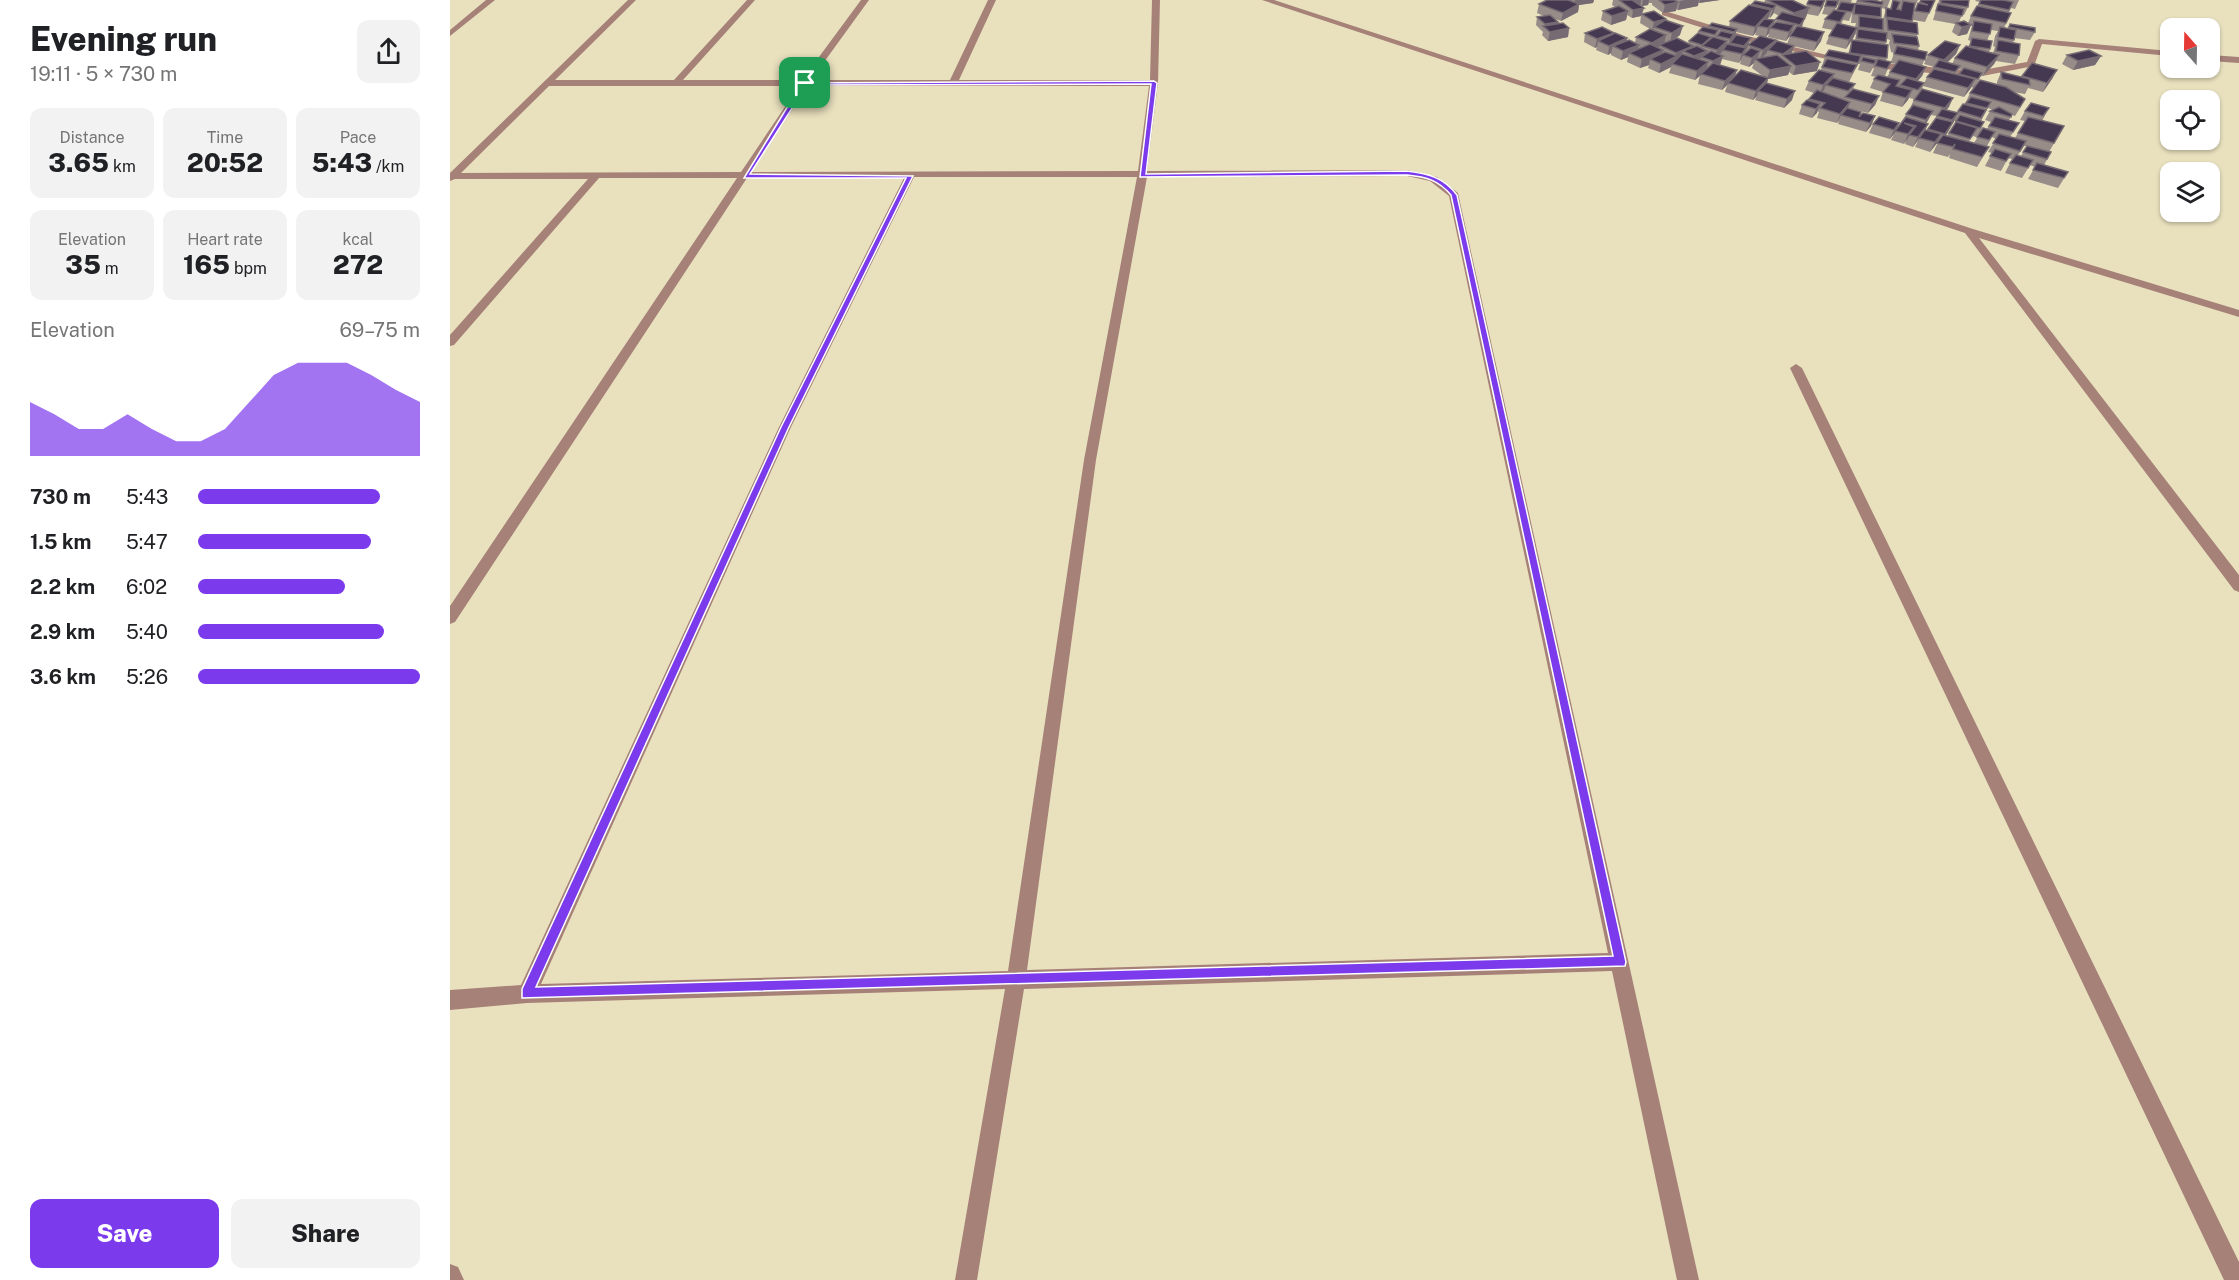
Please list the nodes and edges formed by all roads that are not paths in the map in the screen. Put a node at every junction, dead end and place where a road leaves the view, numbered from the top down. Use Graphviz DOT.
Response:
graph roads {
  1 [pos="491,0"];
  2 [pos="632,0"];
  3 [pos="752,0"];
  4 [pos="865,0"];
  5 [pos="992,0"];
  6 [pos="1156,0"];
  7 [pos="1266,0"];
  8 [pos="1665,13"];
  9 [pos="450,34"];
  10 [pos="2160,53"];
  11 [pos="2220,59"];
  12 [pos="2239,60"];
  13 [pos="1853,62"];
  14 [pos="1864,64"];
  15 [pos="545,83"];
  16 [pos="676,83"];
  17 [pos="805,83"];
  18 [pos="953,83"];
  19 [pos="1154,83"];
  20 [pos="596,176"];
  21 [pos="746,176"];
  22 [pos="910,176"];
  23 [pos="1142,176"];
  24 [pos="451,177"];
  25 [pos="1969,231"];
  26 [pos="2239,314"];
  27 [pos="450,342"];
  28 [pos="1796,368"];
  29 [pos="2239,586"];
  30 [pos="450,618"];
  31 [pos="1620,962"];
  32 [pos="1016,980"];
  33 [pos="526,994"];
  34 [pos="450,1000"];
  35 [pos="450,1275"];
  36 [pos="453,1280"];
  37 [pos="966,1280"];
  38 [pos="1688,1280"];
  39 [pos="2236,1280"];
  1 -- 9 [label="street"];
  2 -- 15 [label="street"];
  3 -- 16 [label="street"];
  4 -- 17 [label="street"];
  5 -- 18 [label="street"];
  6 -- 19 [label="street"];
  7 -- 25 [label="street"];
  8 -- 13 [label="street"];
  10 -- 14 [label="street"];
  11 -- 12 [label="street"];
  15 -- 16 [label="street"];
  15 -- 24 [label="street"];
  16 -- 17 [label="street"];
  17 -- 18 [label="street"];
  17 -- 21 [label="street"];
  18 -- 19 [label="street"];
  19 -- 23 [label="street"];
  20 -- 21 [label="street"];
  20 -- 24 [label="street"];
  20 -- 27 [label="street"];
  21 -- 22 [label="street"];
  21 -- 30 [label="street"];
  22 -- 23 [label="street"];
  22 -- 33 [label="street"];
  23 -- 31 [label="street"];
  23 -- 32 [label="street"];
  25 -- 26 [label="street"];
  25 -- 29 [label="street"];
  28 -- 39 [label="street"];
  31 -- 32 [label="street"];
  31 -- 38 [label="street"];
  32 -- 33 [label="street"];
  32 -- 37 [label="street"];
  33 -- 34 [label="street"];
  35 -- 36 [label="street"];
}
